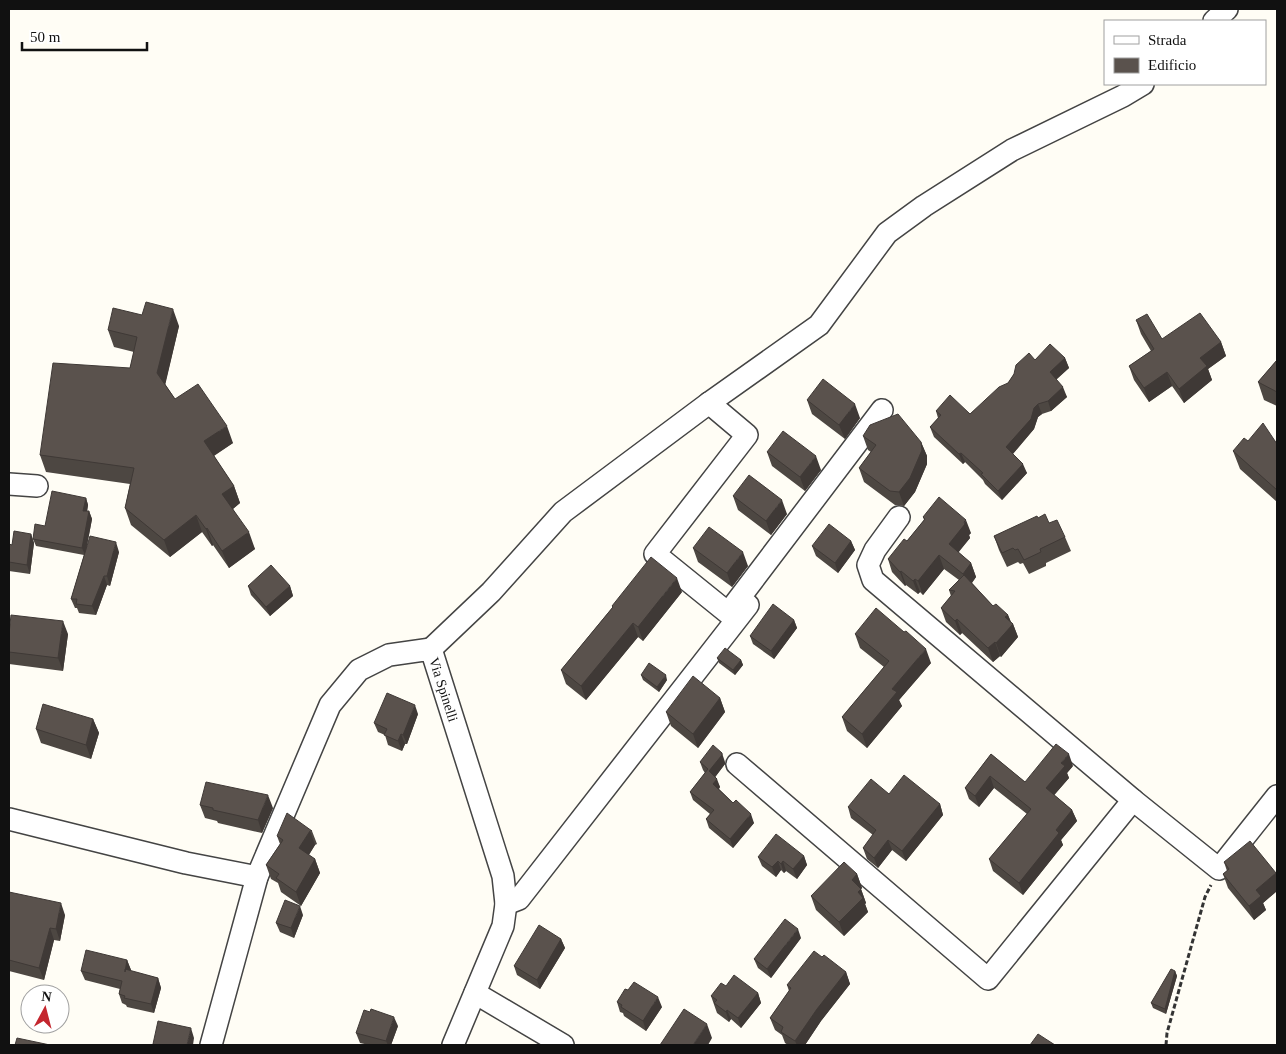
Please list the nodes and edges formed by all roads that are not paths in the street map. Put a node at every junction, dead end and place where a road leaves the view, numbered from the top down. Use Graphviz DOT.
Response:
graph roads {
  1 [pos="1227,9"];
  2 [pos="1215,20"];
  3 [pos="1141,85"];
  4 [pos="708,403"];
  5 [pos="882,410"];
  6 [pos="9,484"];
  7 [pos="37,486"];
  8 [pos="824,508"];
  9 [pos="898,518"];
  10 [pos="431,649"];
  11 [pos="737,764"];
  12 [pos="1277,796"];
  13 [pos="1133,800"];
  14 [pos="9,819"];
  15 [pos="257,877"];
  16 [pos="506,904"];
  17 [pos="475,993"];
  18 [pos="211,1045"];
  19 [pos="453,1045"];
  20 [pos="563,1045"];
  1 -- 2 [label="street"];
  3 -- 4 [label="street"];
  4 -- 5 [label="street"];
  4 -- 10 [label="street"];
  6 -- 7 [label="street"];
  8 -- 16 [label="street"];
  9 -- 13 [label="street"];
  10 -- 15 [label="street, Via Spinelli"];
  10 -- 16 [label="street, Via Spinelli"];
  11 -- 13 [label="street"];
  12 -- 13 [label="street"];
  14 -- 15 [label="street"];
  15 -- 18 [label="street, Via Spinelli"];
  16 -- 17 [label="street, Via Spinelli"];
  17 -- 19 [label="street, Via Spinelli"];
  17 -- 20 [label="street"];
}
